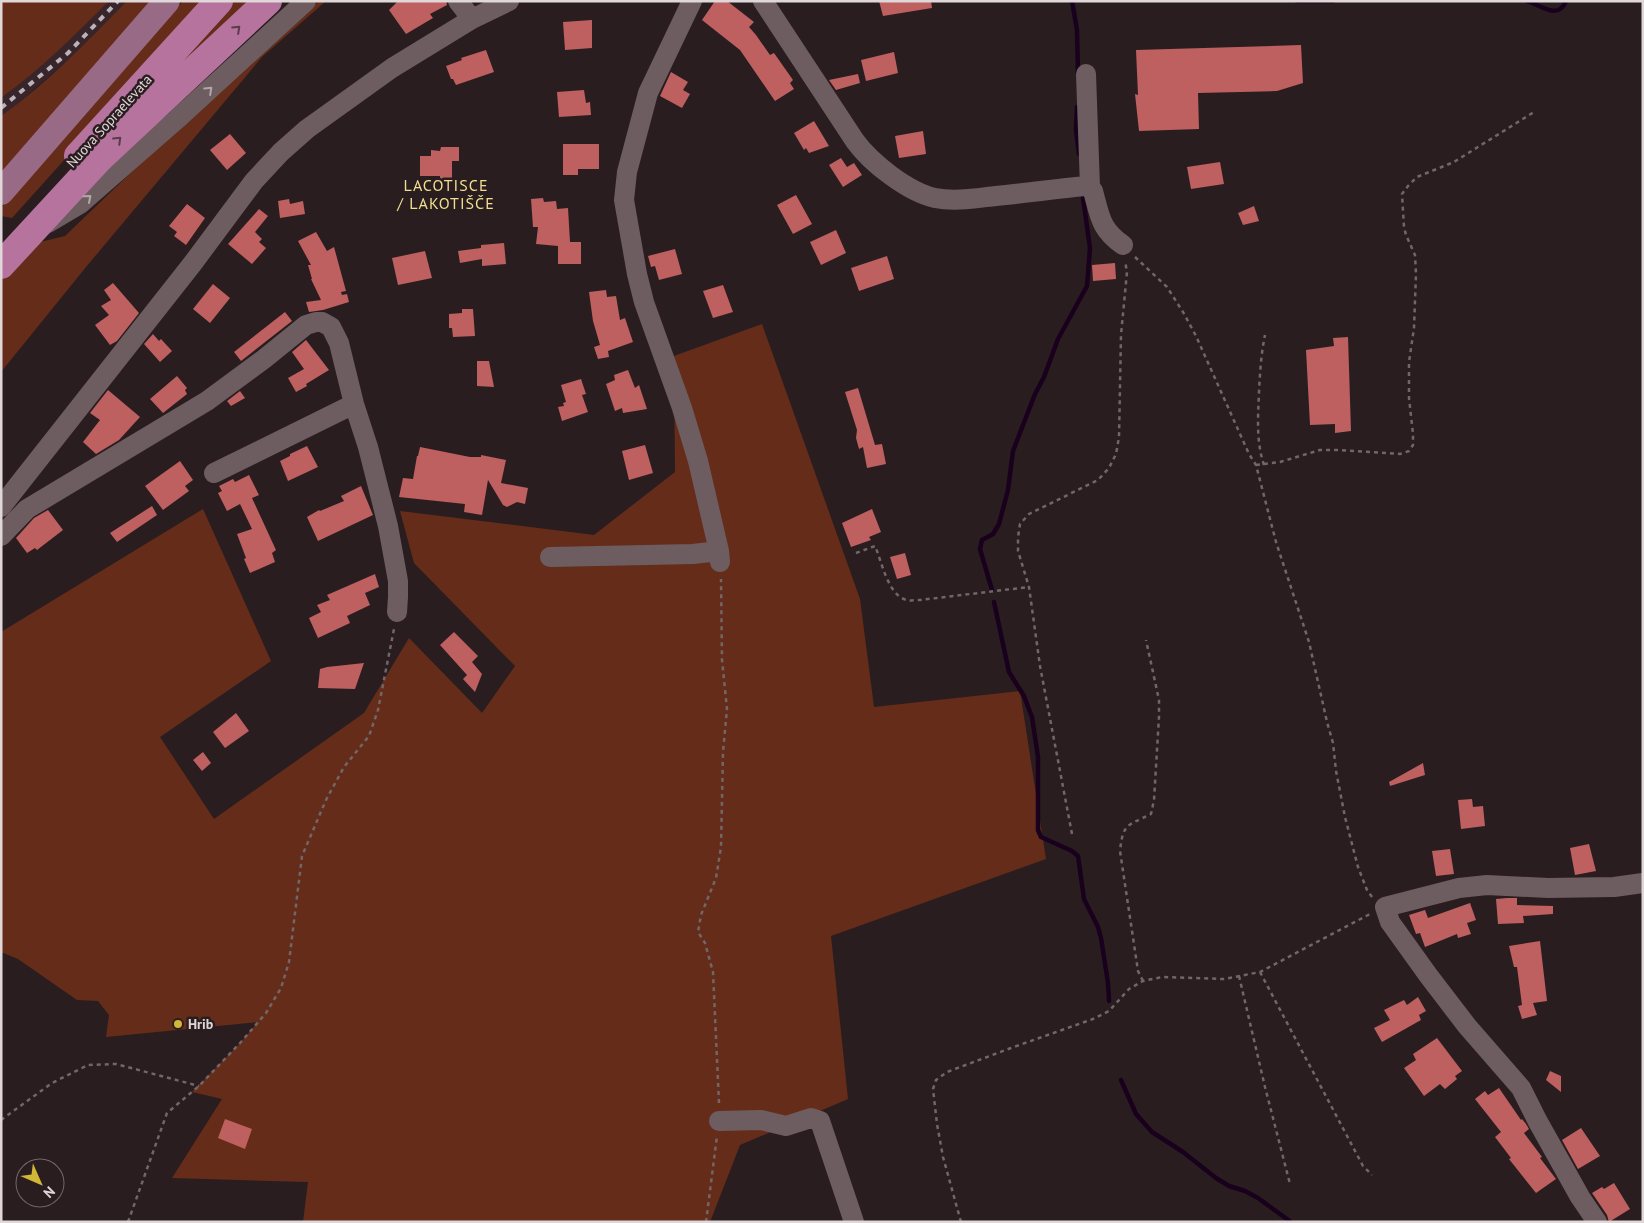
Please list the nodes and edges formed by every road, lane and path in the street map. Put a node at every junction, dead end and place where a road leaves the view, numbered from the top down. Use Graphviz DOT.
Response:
graph roads {
  1 [pos="167,1"];
  2 [pos="219,1"];
  3 [pos="268,1"];
  4 [pos="306,1"];
  5 [pos="458,1"];
  6 [pos="509,1"];
  7 [pos="692,1"];
  8 [pos="763,1"];
  9 [pos="472,20"];
  10 [pos="1086,74"];
  11 [pos="1534,112"];
  12 [pos="1090,187"];
  13 [pos="1,192"];
  14 [pos="31,233"];
  15 [pos="1,243"];
  16 [pos="1123,245"];
  17 [pos="1,265"];
  18 [pos="1264,335"];
  19 [pos="354,404"];
  20 [pos="1256,465"];
  21 [pos="1264,465"];
  22 [pos="214,473"];
  23 [pos="1,507"];
  24 [pos="1,536"];
  25 [pos="856,553"];
  26 [pos="550,557"];
  27 [pos="720,557"];
  28 [pos="1029,587"];
  29 [pos="397,612"];
  30 [pos="1146,640"];
  31 [pos="1072,834"];
  32 [pos="1643,882"];
  33 [pos="1385,907"];
  34 [pos="1260,972"];
  35 [pos="1239,976"];
  36 [pos="1143,981"];
  37 [pos="199,1086"];
  38 [pos="1,1120"];
  39 [pos="719,1122"];
  40 [pos="1372,1175"];
  41 [pos="1290,1184"];
  42 [pos="128,1222"];
  43 [pos="706,1222"];
  44 [pos="854,1222"];
  45 [pos="961,1222"];
  46 [pos="1597,1222"];
  1 -- 13 [label="main road"];
  2 -- 15 [label="highway, Nuova Sopraelevata"];
  14 -- 3 [label="highway, one-way"];
  14 -- 4 [label="street, one-way"];
  5 -- 9 [label="street"];
  6 -- 9 [label="street"];
  7 -- 27 [label="street"];
  8 -- 12 [label="street"];
  9 -- 23 [label="street"];
  10 -- 12 [label="street"];
  11 -- 21 [label="path"];
  12 -- 16 [label="street"];
  14 -- 17 [label="highway"];
  16 -- 20 [label="path"];
  16 -- 28 [label="path"];
  18 -- 21 [label="path"];
  19 -- 22 [label="street"];
  19 -- 24 [label="street"];
  19 -- 29 [label="street"];
  20 -- 21 [label="path"];
  20 -- 33 [label="path"];
  25 -- 28 [label="path"];
  26 -- 27 [label="street"];
  27 -- 39 [label="path"];
  28 -- 31 [label="path"];
  29 -- 37 [label="path"];
  30 -- 36 [label="path"];
  32 -- 33 [label="street"];
  33 -- 34 [label="path"];
  33 -- 46 [label="street"];
  34 -- 35 [label="path"];
  34 -- 40 [label="path"];
  35 -- 36 [label="path"];
  35 -- 41 [label="path"];
  36 -- 45 [label="path"];
  37 -- 38 [label="path"];
  37 -- 42 [label="path"];
  39 -- 43 [label="path"];
  39 -- 44 [label="street"];
}
